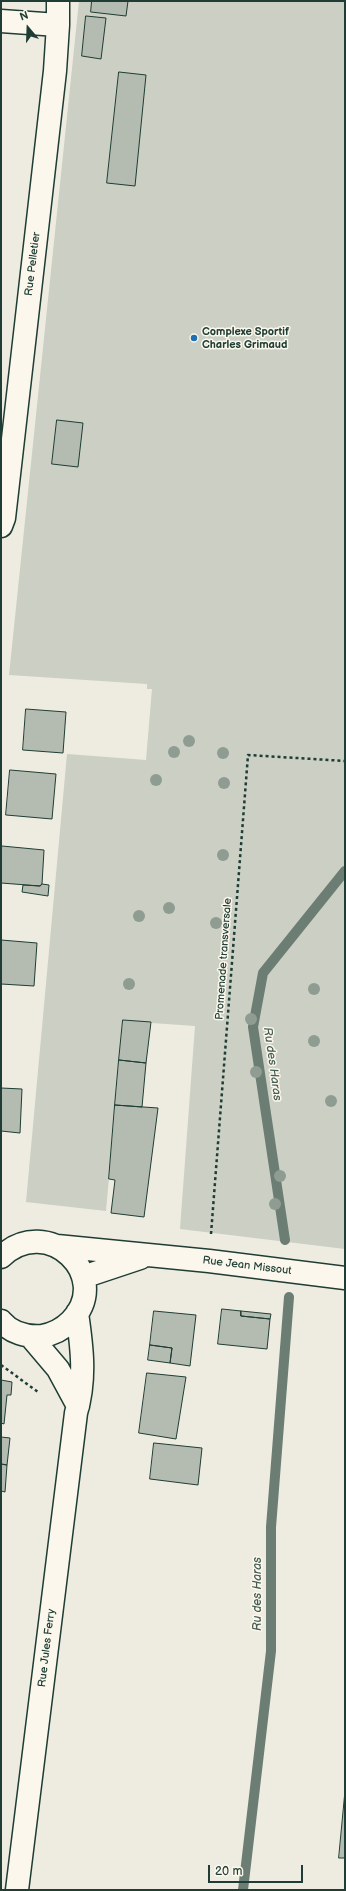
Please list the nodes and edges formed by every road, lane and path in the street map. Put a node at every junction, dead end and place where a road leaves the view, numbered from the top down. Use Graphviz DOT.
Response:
graph roads {
  1 [pos="58,1"];
  2 [pos="1,21"];
  3 [pos="58,25"];
  4 [pos="1,526"];
  5 [pos="345,762"];
  6 [pos="1,1236"];
  7 [pos="28,1242"];
  8 [pos="57,1246"];
  9 [pos="148,1255"];
  10 [pos="1,1257"];
  11 [pos="209,1261"];
  12 [pos="83,1277"];
  13 [pos="345,1278"];
  14 [pos="77,1313"];
  15 [pos="1,1321"];
  16 [pos="30,1336"];
  17 [pos="78,1406"];
  18 [pos="17,1890"];
  1 -- 3 [label="street, Rue Pelletier"];
  2 -- 3 [label="street"];
  3 -- 4 [label="street, Rue Pelletier"];
  5 -- 11 [label="path, Promenade transversale"];
  6 -- 7 [label="street"];
  7 -- 8 [label="street"];
  7 -- 10 [label="street"];
  8 -- 9 [label="street, Rue Jean Missout"];
  8 -- 12 [label="street"];
  9 -- 11 [label="street, Rue Jean Missout"];
  9 -- 12 [label="street, Rue Jean Missout"];
  11 -- 13 [label="street, Rue Jean Missout"];
  12 -- 14 [label="street"];
  14 -- 16 [label="street"];
  14 -- 17 [label="street, Rue Jules Ferry"];
  15 -- 16 [label="street"];
  16 -- 17 [label="street"];
  17 -- 18 [label="street, Rue Jules Ferry"];
}
